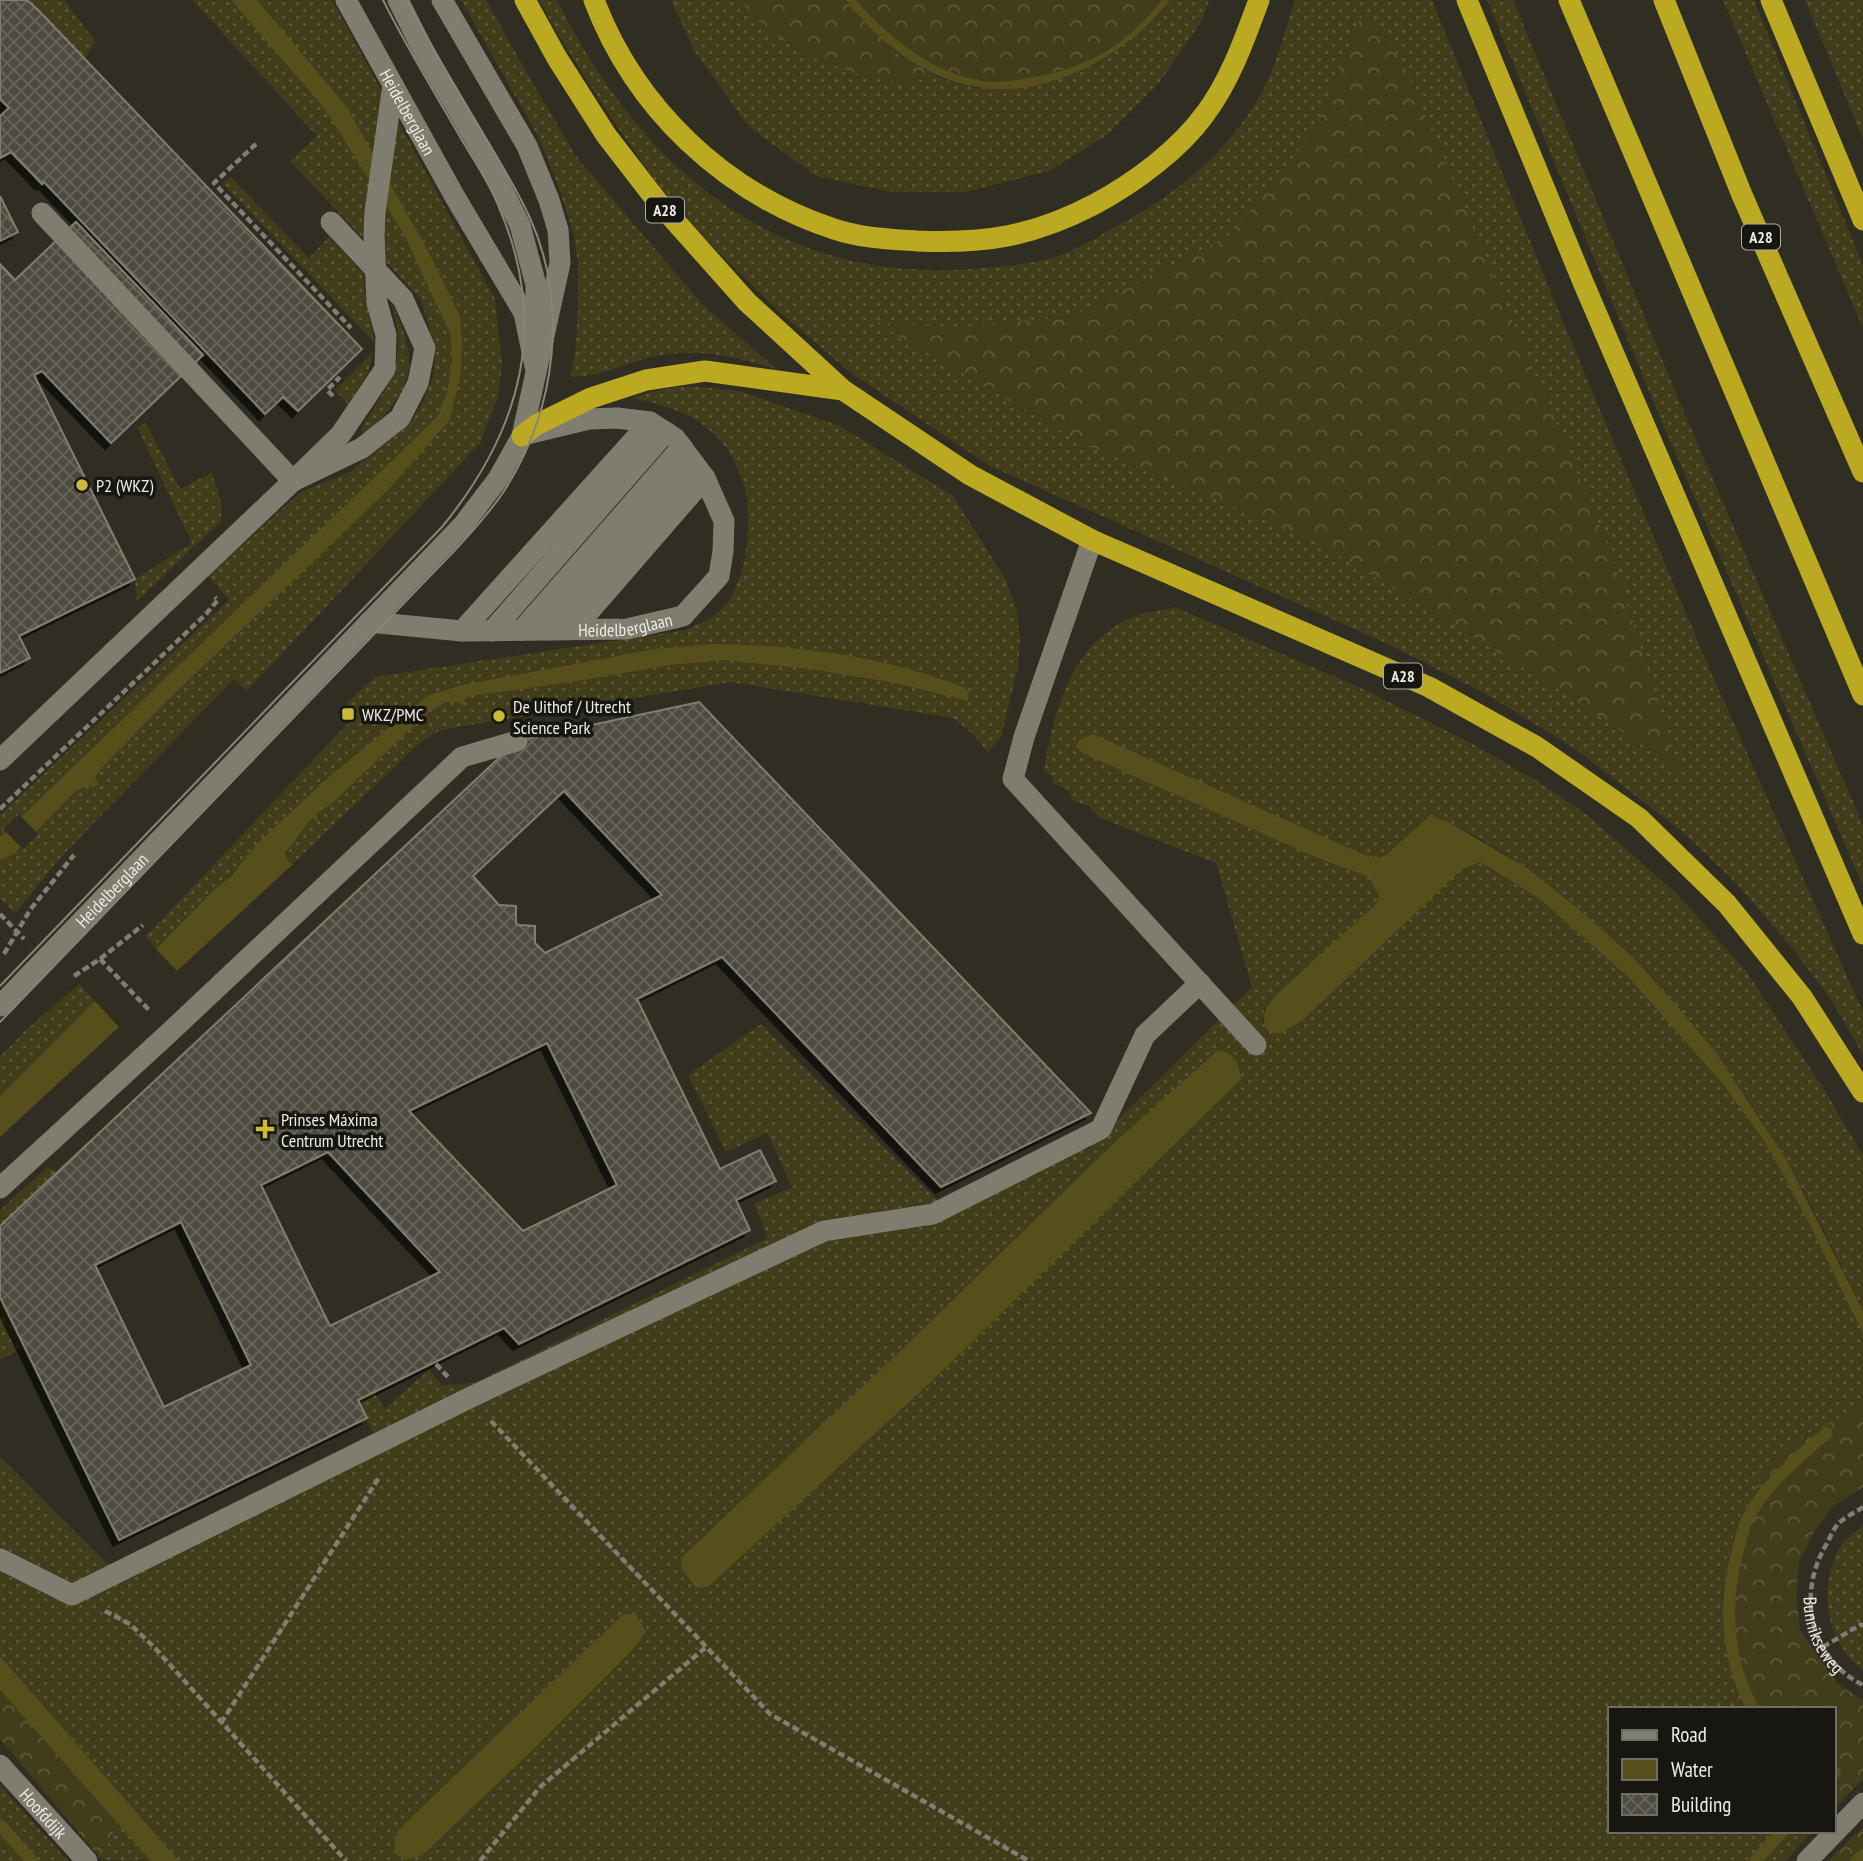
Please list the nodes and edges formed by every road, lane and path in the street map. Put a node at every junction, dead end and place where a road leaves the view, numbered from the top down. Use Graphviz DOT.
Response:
graph roads {
  1 [pos="346,0"];
  2 [pos="398,0"];
  3 [pos="442,0"];
  4 [pos="525,0"];
  5 [pos="594,0"];
  6 [pos="1259,0"];
  7 [pos="1467,0"];
  8 [pos="1569,0"];
  9 [pos="1664,0"];
  10 [pos="1771,0"];
  11 [pos="393,85"];
  12 [pos="256,144"];
  13 [pos="42,213"];
  14 [pos="1863,220"];
  15 [pos="331,222"];
  16 [pos="374,269"];
  17 [pos="360,337"];
  18 [pos="344,373"];
  19 [pos="537,375"];
  20 [pos="843,390"];
  21 [pos="335,398"];
  22 [pos="658,427"];
  23 [pos="522,436"];
  24 [pos="694,462"];
  25 [pos="1863,472"];
  26 [pos="293,481"];
  27 [pos="1092,540"];
  28 [pos="194,573"];
  29 [pos="369,622"];
  30 [pos="574,629"];
  31 [pos="522,630"];
  32 [pos="547,630"];
  33 [pos="462,631"];
  34 [pos="492,631"];
  35 [pos="1863,695"];
  36 [pos="517,741"];
  37 [pos="0,760"];
  38 [pos="0,809"];
  39 [pos="74,855"];
  40 [pos="1863,934"];
  41 [pos="100,959"];
  42 [pos="0,961"];
  43 [pos="1200,983"];
  44 [pos="0,1006"];
  45 [pos="170,1032"];
  46 [pos="1256,1045"];
  47 [pos="1863,1092"];
  48 [pos="0,1188"];
  49 [pos="436,1364"];
  50 [pos="469,1398"];
  51 [pos="410,1429"];
  52 [pos="1863,1507"];
  53 [pos="0,1559"];
  54 [pos="72,1595"];
  55 [pos="1863,1625"];
  56 [pos="1823,1647"];
  57 [pos="705,1648"];
  58 [pos="1863,1685"];
  59 [pos="221,1723"];
  60 [pos="0,1765"];
  61 [pos="1863,1803"];
  62 [pos="1835,1832"];
  63 [pos="1834,1833"];
  64 [pos="87,1861"];
  65 [pos="346,1861"];
  66 [pos="480,1861"];
  67 [pos="1029,1861"];
  68 [pos="1807,1861"];
  1 -- 11 [label="street, Heidelberglaan"];
  2 -- 19 [label="street, Heidelberglaan"];
  3 -- 19 [label="street, Heidelberglaan"];
  4 -- 20 [label="highway, A28"];
  5 -- 6 [label="highway"];
  7 -- 40 [label="highway"];
  8 -- 35 [label="highway"];
  9 -- 25 [label="highway, A28"];
  10 -- 14 [label="highway"];
  11 -- 16 [label="street"];
  11 -- 19 [label="street, Heidelberglaan"];
  12 -- 17 [label="path"];
  13 -- 26 [label="street"];
  15 -- 16 [label="street"];
  16 -- 26 [label="street"];
  16 -- 26 [label="street"];
  18 -- 21 [label="path"];
  19 -- 23 [label="street, Heidelberglaan"];
  20 -- 23 [label="highway"];
  20 -- 27 [label="highway, A28"];
  22 -- 23 [label="street"];
  22 -- 24 [label="street, Heidelberglaan"];
  22 -- 33 [label="street"];
  22 -- 34 [label="street"];
  23 -- 29 [label="street, Heidelberglaan"];
  24 -- 30 [label="street"];
  24 -- 30 [label="street, Heidelberglaan"];
  24 -- 31 [label="street"];
  24 -- 32 [label="street"];
  26 -- 28 [label="street"];
  27 -- 43 [label="street"];
  27 -- 47 [label="highway, A28"];
  28 -- 37 [label="street"];
  28 -- 38 [label="path"];
  29 -- 33 [label="street, Heidelberglaan"];
  29 -- 44 [label="street, Heidelberglaan"];
  30 -- 32 [label="street, Heidelberglaan"];
  31 -- 32 [label="street, Heidelberglaan"];
  31 -- 34 [label="street, Heidelberglaan"];
  33 -- 34 [label="street, Heidelberglaan"];
  36 -- 45 [label="street"];
  39 -- 42 [label="path"];
  41 -- 45 [label="path"];
  43 -- 46 [label="street"];
  43 -- 50 [label="street"];
  45 -- 48 [label="street"];
  49 -- 50 [label="path"];
  50 -- 51 [label="street"];
  50 -- 57 [label="path"];
  51 -- 54 [label="street"];
  51 -- 59 [label="path"];
  52 -- 56 [label="path, Bunnikseweg"];
  53 -- 54 [label="street"];
  54 -- 59 [label="path"];
  55 -- 56 [label="path"];
  56 -- 58 [label="path, Bunnikseweg"];
  57 -- 66 [label="path"];
  57 -- 67 [label="path"];
  59 -- 65 [label="path"];
  60 -- 64 [label="street, Hoofddijk"];
  61 -- 62 [label="street"];
  63 -- 68 [label="street"];
}
